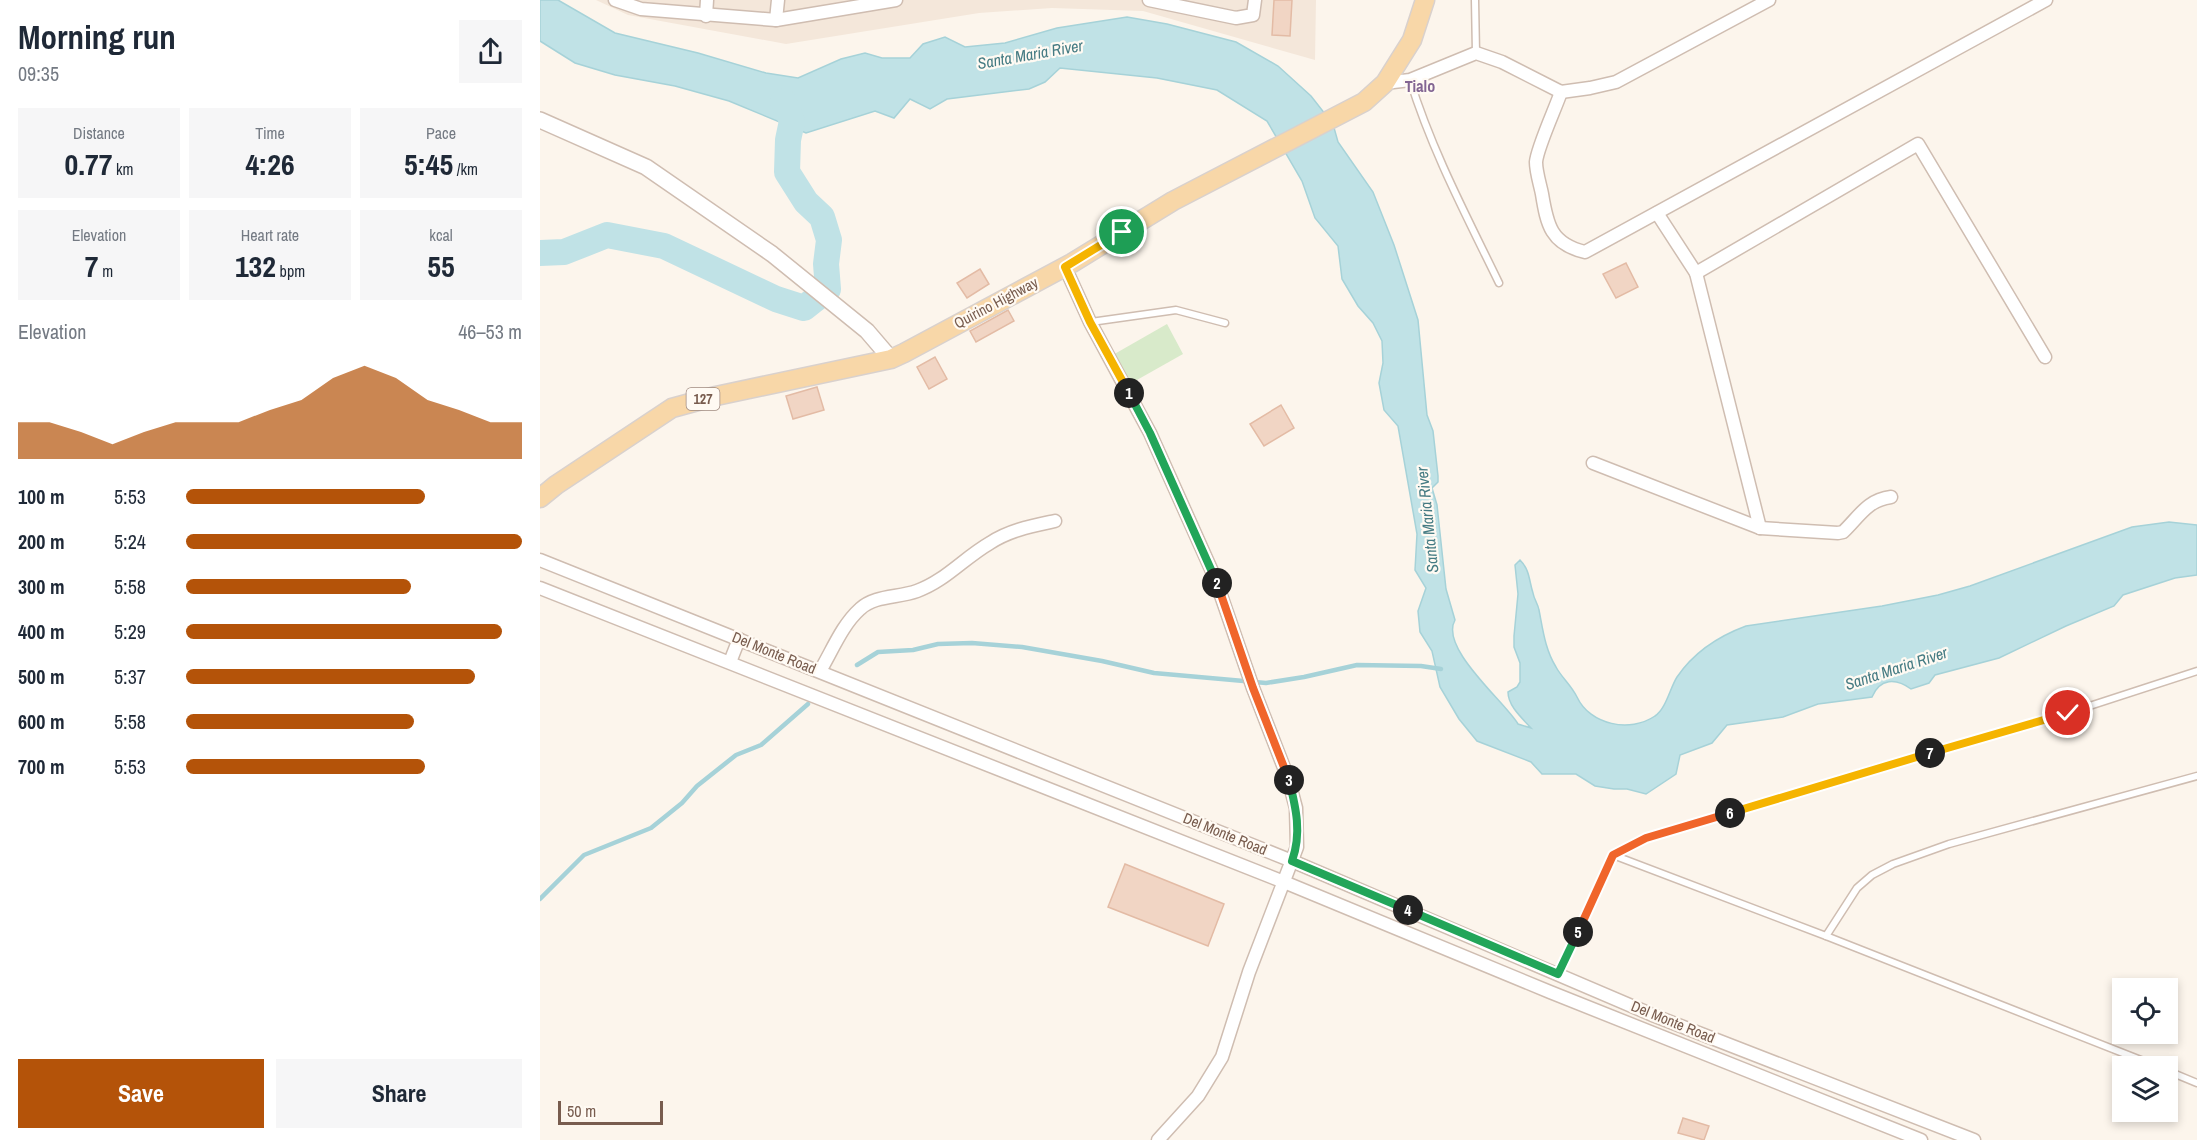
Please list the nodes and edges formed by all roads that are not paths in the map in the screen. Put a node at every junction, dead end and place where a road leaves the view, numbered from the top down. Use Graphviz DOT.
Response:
graph roads {
  1 [pos="615,0"];
  2 [pos="707,0"];
  3 [pos="778,0"];
  4 [pos="896,0"];
  5 [pos="1149,0"];
  6 [pos="1255,0"];
  7 [pos="1425,0"];
  8 [pos="1475,0"];
  9 [pos="1769,0"];
  10 [pos="2046,0"];
  11 [pos="1187,3"];
  12 [pos="641,4"];
  13 [pos="841,5"];
  14 [pos="706,16"];
  15 [pos="776,20"];
  16 [pos="1476,53"];
  17 [pos="1410,80"];
  18 [pos="1385,83"];
  19 [pos="1561,92"];
  20 [pos="540,120"];
  21 [pos="1657,213"];
  22 [pos="1065,267"];
  23 [pos="1696,273"];
  24 [pos="1498,283"];
  25 [pos="1090,322"];
  26 [pos="1226,323"];
  27 [pos="2045,357"];
  28 [pos="891,359"];
  29 [pos="1593,463"];
  30 [pos="1891,497"];
  31 [pos="540,498"];
  32 [pos="1055,521"];
  33 [pos="1760,528"];
  34 [pos="540,560"];
  35 [pos="540,588"];
  36 [pos="739,639"];
  37 [pos="729,662"];
  38 [pos="820,671"];
  39 [pos="2197,671"];
  40 [pos="2197,776"];
  41 [pos="1613,855"];
  42 [pos="1292,861"];
  43 [pos="1284,882"];
  44 [pos="1826,936"];
  45 [pos="1558,974"];
  46 [pos="1550,992"];
  47 [pos="2131,1056"];
  48 [pos="2178,1075"];
  49 [pos="2197,1083"];
  50 [pos="1891,1135"];
  51 [pos="1158,1140"];
  52 [pos="1921,1140"];
  53 [pos="1974,1140"];
  1 -- 12 [label="street"];
  2 -- 14 [label="street"];
  3 -- 15 [label="street"];
  4 -- 13 [label="street"];
  5 -- 11 [label="street"];
  6 -- 11 [label="street"];
  7 -- 18 [label="main road, Quirino Highway"];
  8 -- 16 [label="lane"];
  9 -- 19 [label="street"];
  10 -- 21 [label="street"];
  12 -- 14 [label="street"];
  13 -- 15 [label="street"];
  14 -- 15 [label="street"];
  16 -- 17 [label="street"];
  16 -- 19 [label="street"];
  17 -- 18 [label="street"];
  17 -- 24 [label="lane"];
  18 -- 22 [label="main road, Quirino Highway / 127"];
  19 -- 21 [label="street"];
  20 -- 28 [label="street"];
  21 -- 23 [label="street"];
  22 -- 25 [label="street"];
  22 -- 28 [label="main road, Quirino Highway / 127"];
  23 -- 27 [label="street"];
  23 -- 33 [label="street"];
  25 -- 26 [label="lane"];
  25 -- 42 [label="street"];
  28 -- 31 [label="main road, Quirino Highway / 127"];
  29 -- 33 [label="street"];
  30 -- 33 [label="street"];
  32 -- 38 [label="street"];
  34 -- 36 [label="street, Del Monte Road"];
  35 -- 37 [label="street, Del Monte Road"];
  36 -- 37 [label="street"];
  36 -- 38 [label="street, Del Monte Road"];
  37 -- 43 [label="street, Del Monte Road"];
  38 -- 42 [label="street, Del Monte Road"];
  39 -- 41 [label="lane"];
  40 -- 44 [label="lane"];
  41 -- 44 [label="lane"];
  41 -- 45 [label="lane"];
  42 -- 43 [label="street"];
  42 -- 45 [label="street, Del Monte Road"];
  43 -- 46 [label="street, Del Monte Road"];
  43 -- 51 [label="street"];
  44 -- 47 [label="lane"];
  45 -- 46 [label="street"];
  45 -- 53 [label="street, Del Monte Road"];
  46 -- 50 [label="street, Del Monte Road"];
  48 -- 49 [label="lane"];
  50 -- 52 [label="street, Del Monte Road"];
}
